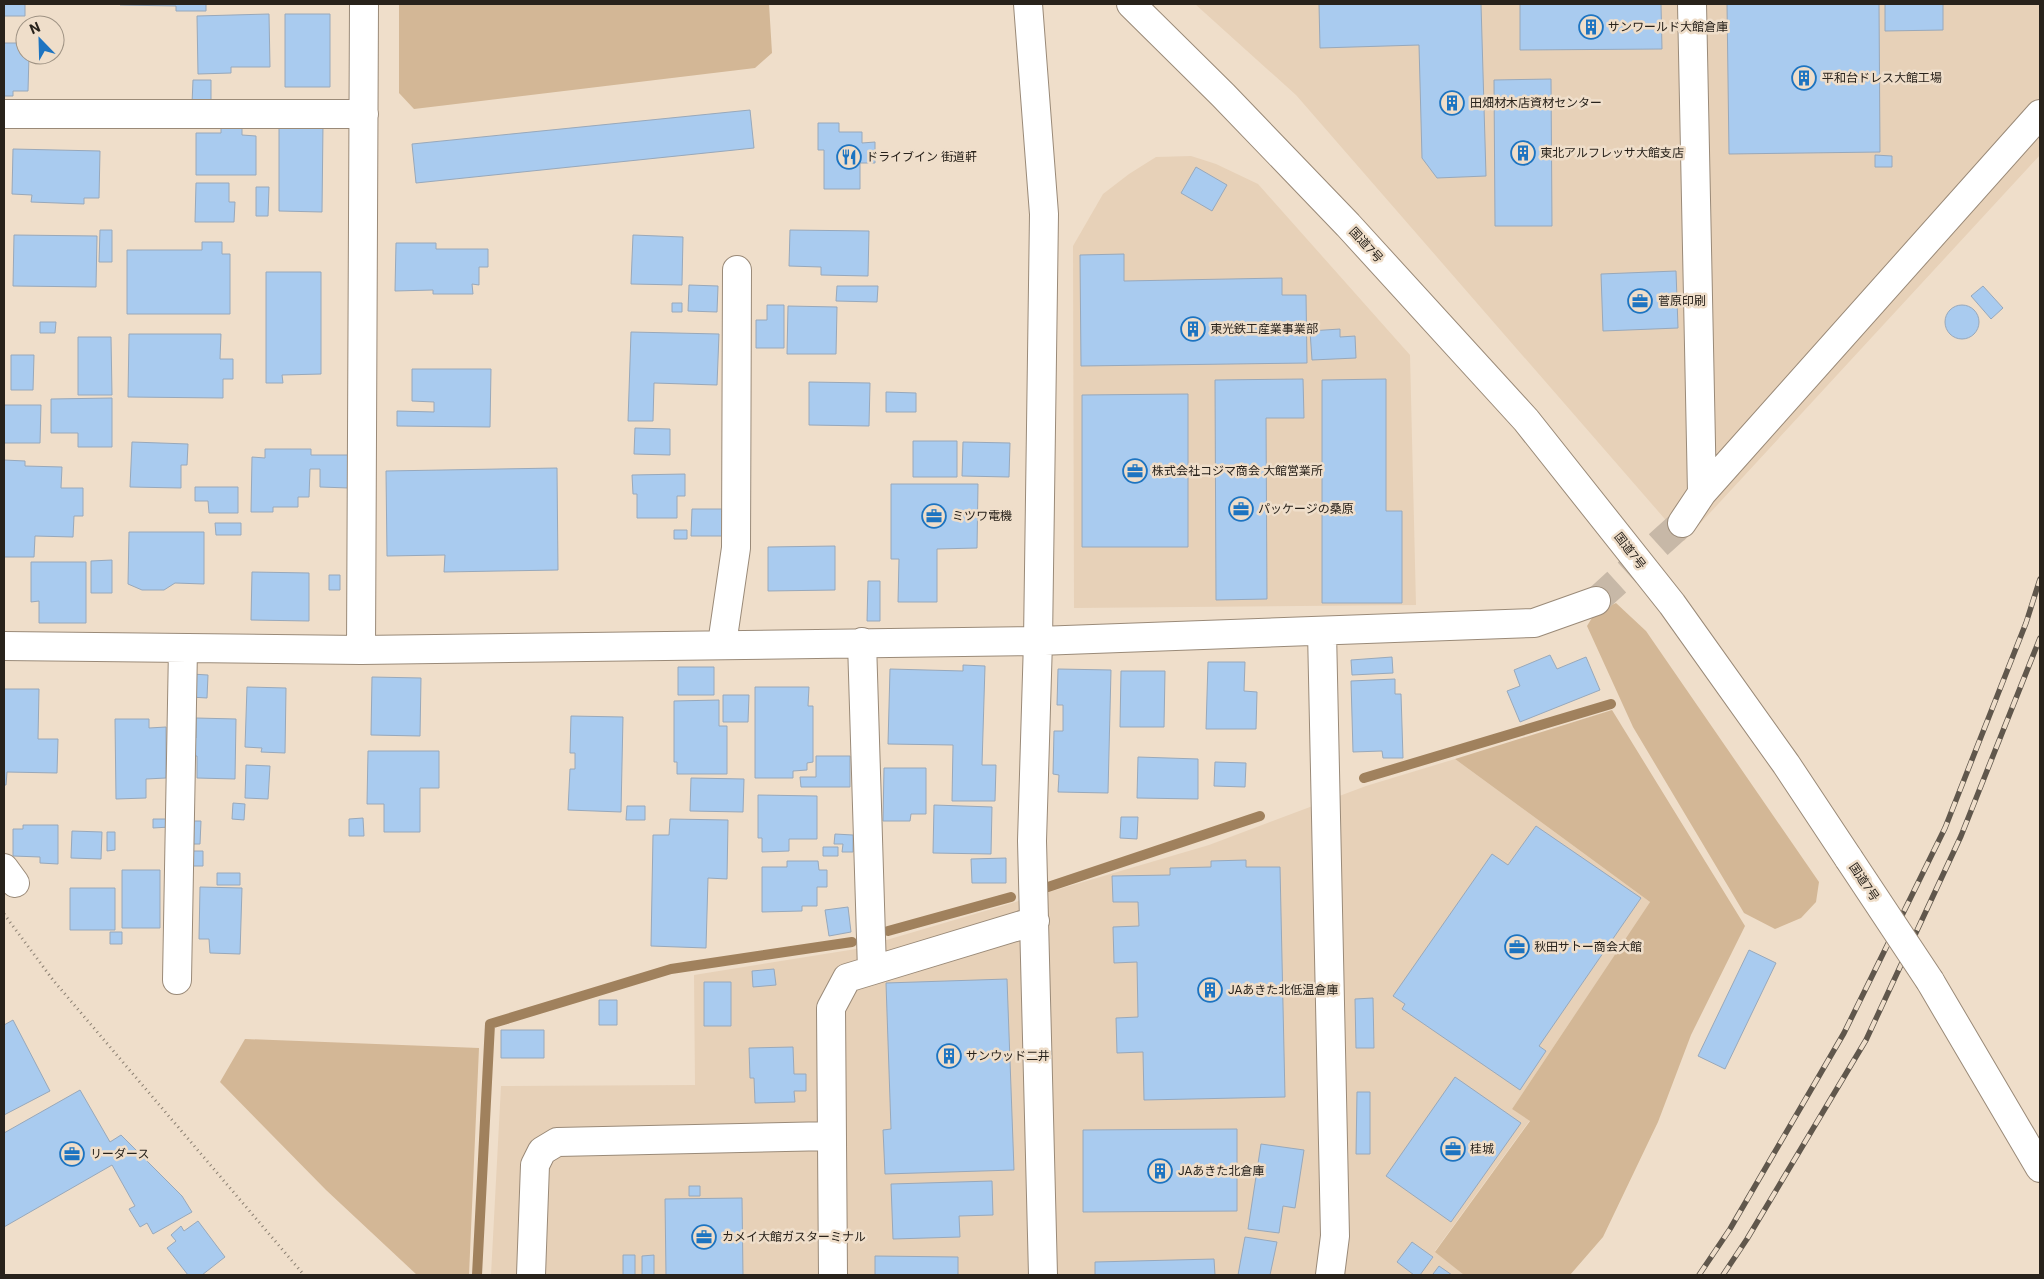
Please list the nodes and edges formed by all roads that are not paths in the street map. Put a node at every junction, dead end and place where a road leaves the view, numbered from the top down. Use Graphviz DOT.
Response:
graph roads {
  1 [pos="364,4"];
  2 [pos="1028,4"];
  3 [pos="1131,4"];
  4 [pos="1692,4"];
  5 [pos="4,114"];
  6 [pos="364,114"];
  7 [pos="2040,114"];
  8 [pos="737,270"];
  9 [pos="1702,493"];
  10 [pos="1682,523"];
  11 [pos="1596,601"];
  12 [pos="1322,630"];
  13 [pos="1038,641"];
  14 [pos="862,642"];
  15 [pos="722,644"];
  16 [pos="4,646"];
  17 [pos="183,648"];
  18 [pos="361,650"];
  19 [pos="1034,921"];
  20 [pos="872,970"];
  21 [pos="177,980"];
  22 [pos="832,1136"];
  23 [pos="2040,1168"];
  24 [pos="531,1275"];
  25 [pos="833,1275"];
  26 [pos="1044,1275"];
  27 [pos="1330,1275"];
  1 -- 6 [label="main road"];
  2 -- 13 [label="main road"];
  3 -- 23 [label="main road, 国道7号, bridge"];
  4 -- 9 [label="main road"];
  5 -- 6 [label="main road"];
  6 -- 18 [label="main road"];
  7 -- 9 [label="main road"];
  8 -- 15 [label="main road"];
  9 -- 10 [label="main road"];
  11 -- 12 [label="main road"];
  12 -- 13 [label="main road"];
  12 -- 27 [label="main road"];
  13 -- 14 [label="main road"];
  13 -- 19 [label="main road"];
  14 -- 15 [label="main road"];
  14 -- 20 [label="main road"];
  15 -- 18 [label="main road"];
  16 -- 17 [label="main road"];
  17 -- 18 [label="main road"];
  17 -- 21 [label="main road"];
  19 -- 20 [label="main road"];
  19 -- 26 [label="main road"];
  20 -- 22 [label="main road"];
  22 -- 24 [label="main road"];
  22 -- 25 [label="main road"];
}
